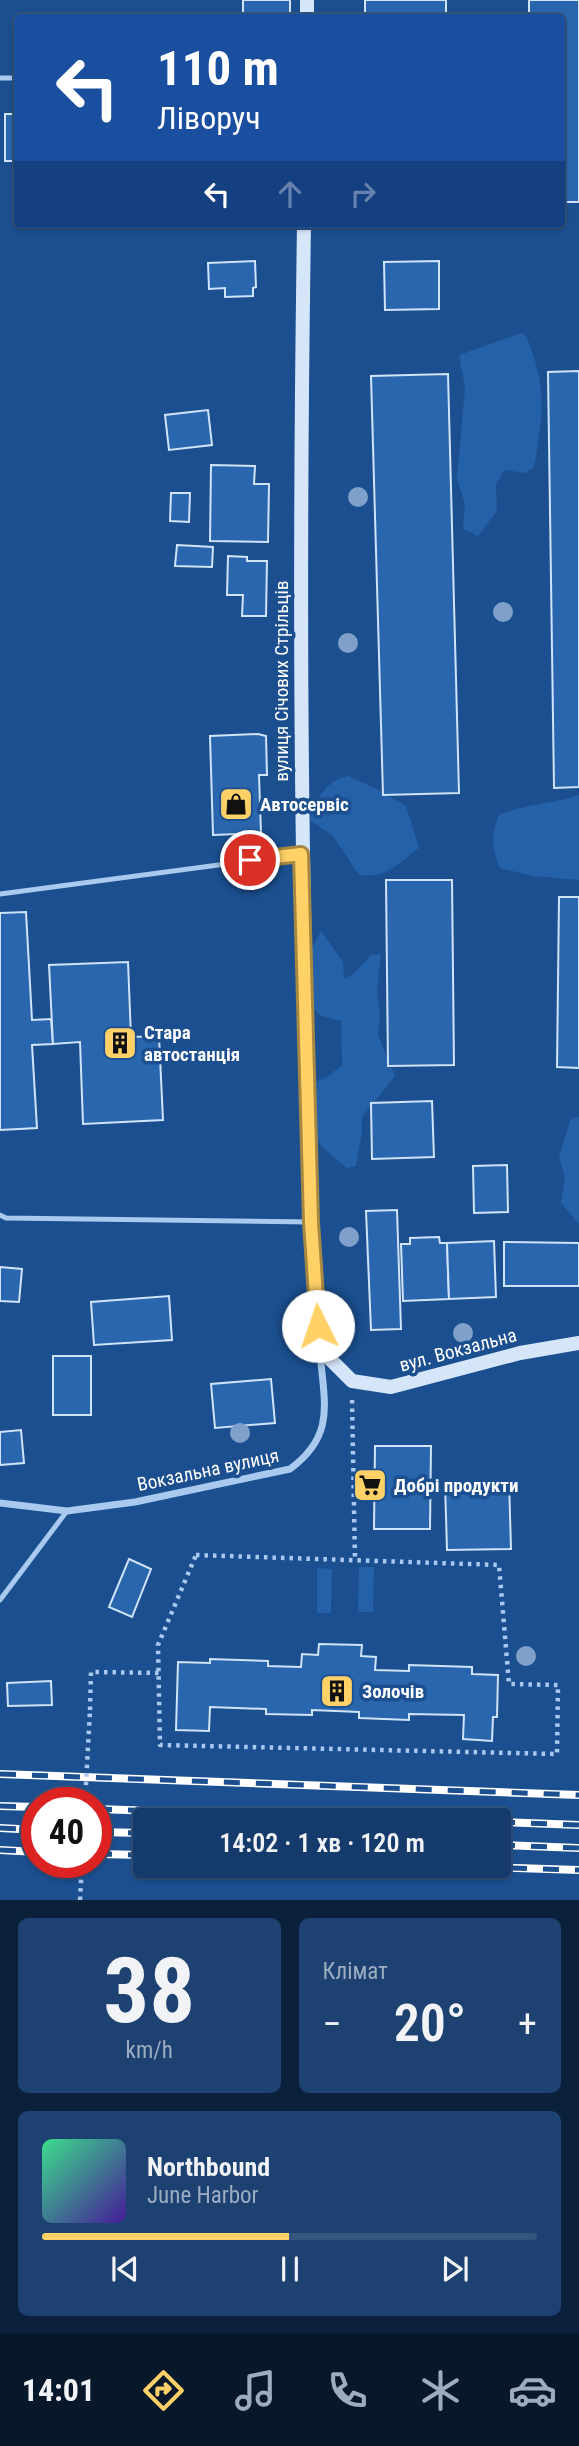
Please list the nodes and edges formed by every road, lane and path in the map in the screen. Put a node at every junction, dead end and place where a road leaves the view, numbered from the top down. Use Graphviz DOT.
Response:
graph roads {
  1 [pos="304,228"];
  2 [pos="301,854"];
  3 [pos="0,894"];
  4 [pos="0,1215"];
  5 [pos="311,1222"];
  6 [pos="579,1343"];
  7 [pos="319,1348"];
  8 [pos="352,1381"];
  9 [pos="0,1503"];
  10 [pos="67,1511"];
  11 [pos="355,1560"];
  12 [pos="0,1600"];
  13 [pos="159,1673"];
  14 [pos="86,1787"];
  15 [pos="81,1878"];
  16 [pos="80,1900"];
  1 -- 2 [label="street, вулиця Січових Стрільців"];
  2 -- 3 [label="lane"];
  2 -- 5 [label="street, вулиця Січових Стрільців"];
  4 -- 5 [label="lane"];
  5 -- 7 [label="street, вулиця Січових Стрільців"];
  6 -- 8 [label="street, вул. Вокзальна"];
  7 -- 8 [label="street"];
  7 -- 10 [label="street, Вокзальна вулиця"];
  8 -- 11 [label="path"];
  9 -- 10 [label="street, Вокзальна вулиця"];
  10 -- 12 [label="lane"];
  11 -- 13 [label="path"];
  11 -- 13 [label="path"];
  13 -- 14 [label="path, bridge"];
  15 -- 16 [label="path"];
}
